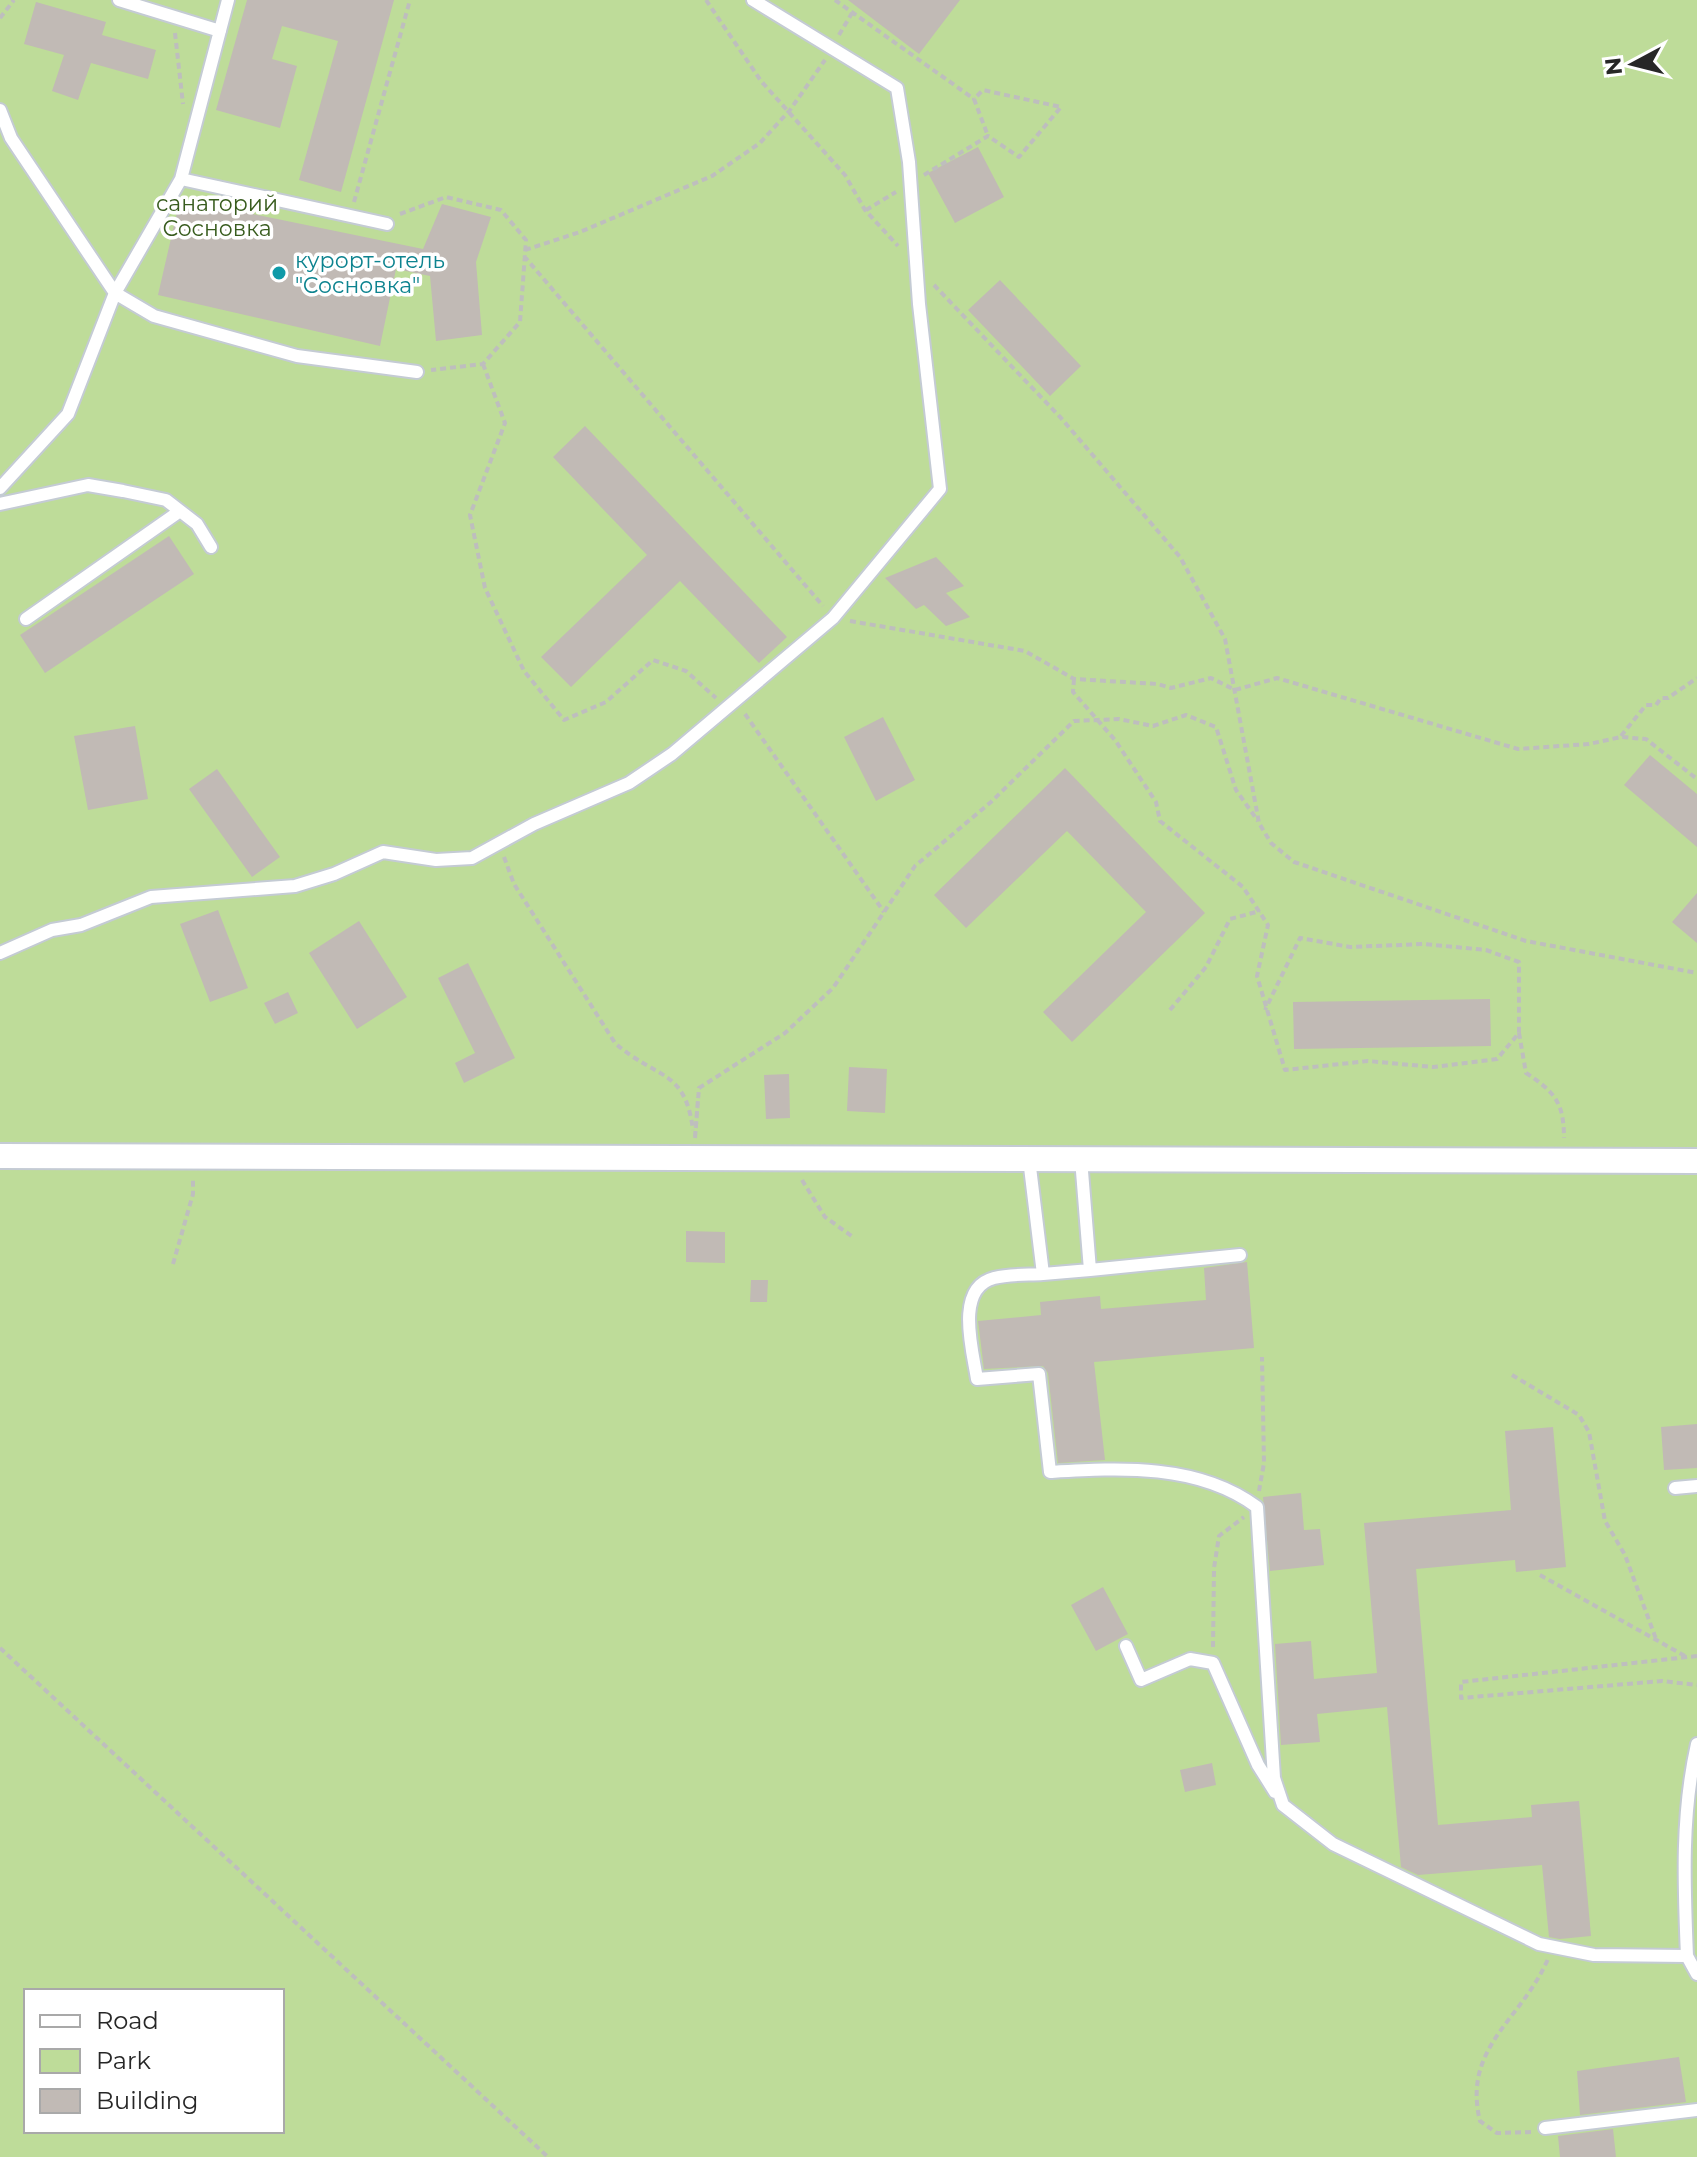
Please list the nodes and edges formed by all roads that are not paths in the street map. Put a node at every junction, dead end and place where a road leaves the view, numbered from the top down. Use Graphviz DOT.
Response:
graph roads {
  1 [pos="119,0"];
  2 [pos="228,0"];
  3 [pos="753,0"];
  4 [pos="220,31"];
  5 [pos="0,110"];
  6 [pos="181,179"];
  7 [pos="387,224"];
  8 [pos="115,293"];
  9 [pos="417,372"];
  10 [pos="0,488"];
  11 [pos="0,504"];
  12 [pos="180,511"];
  13 [pos="211,547"];
  14 [pos="26,619"];
  15 [pos="0,953"];
  16 [pos="0,1156"];
  17 [pos="1029,1159"];
  18 [pos="1081,1159"];
  19 [pos="1697,1161"];
  20 [pos="1240,1255"];
  21 [pos="1090,1270"];
  22 [pos="1043,1274"];
  23 [pos="1697,1486"];
  24 [pos="1675,1488"];
  25 [pos="1126,1646"];
  26 [pos="1697,1744"];
  27 [pos="1283,1805"];
  28 [pos="1692,1956"];
  29 [pos="1697,1974"];
  30 [pos="1697,2110"];
  31 [pos="1545,2128"];
  1 -- 4 [label="lane"];
  2 -- 4 [label="lane"];
  3 -- 15 [label="lane"];
  4 -- 6 [label="lane"];
  5 -- 8 [label="lane"];
  6 -- 7 [label="lane"];
  6 -- 8 [label="lane"];
  8 -- 9 [label="lane"];
  8 -- 10 [label="lane"];
  11 -- 12 [label="lane"];
  12 -- 13 [label="lane"];
  12 -- 14 [label="lane"];
  16 -- 17 [label="street"];
  17 -- 18 [label="street"];
  17 -- 22 [label="lane"];
  18 -- 19 [label="street"];
  18 -- 21 [label="lane"];
  20 -- 21 [label="lane"];
  21 -- 22 [label="lane"];
  22 -- 27 [label="lane"];
  23 -- 24 [label="lane"];
  25 -- 27 [label="lane"];
  26 -- 28 [label="lane"];
  27 -- 28 [label="lane"];
  28 -- 29 [label="lane"];
  30 -- 31 [label="lane"];
}
